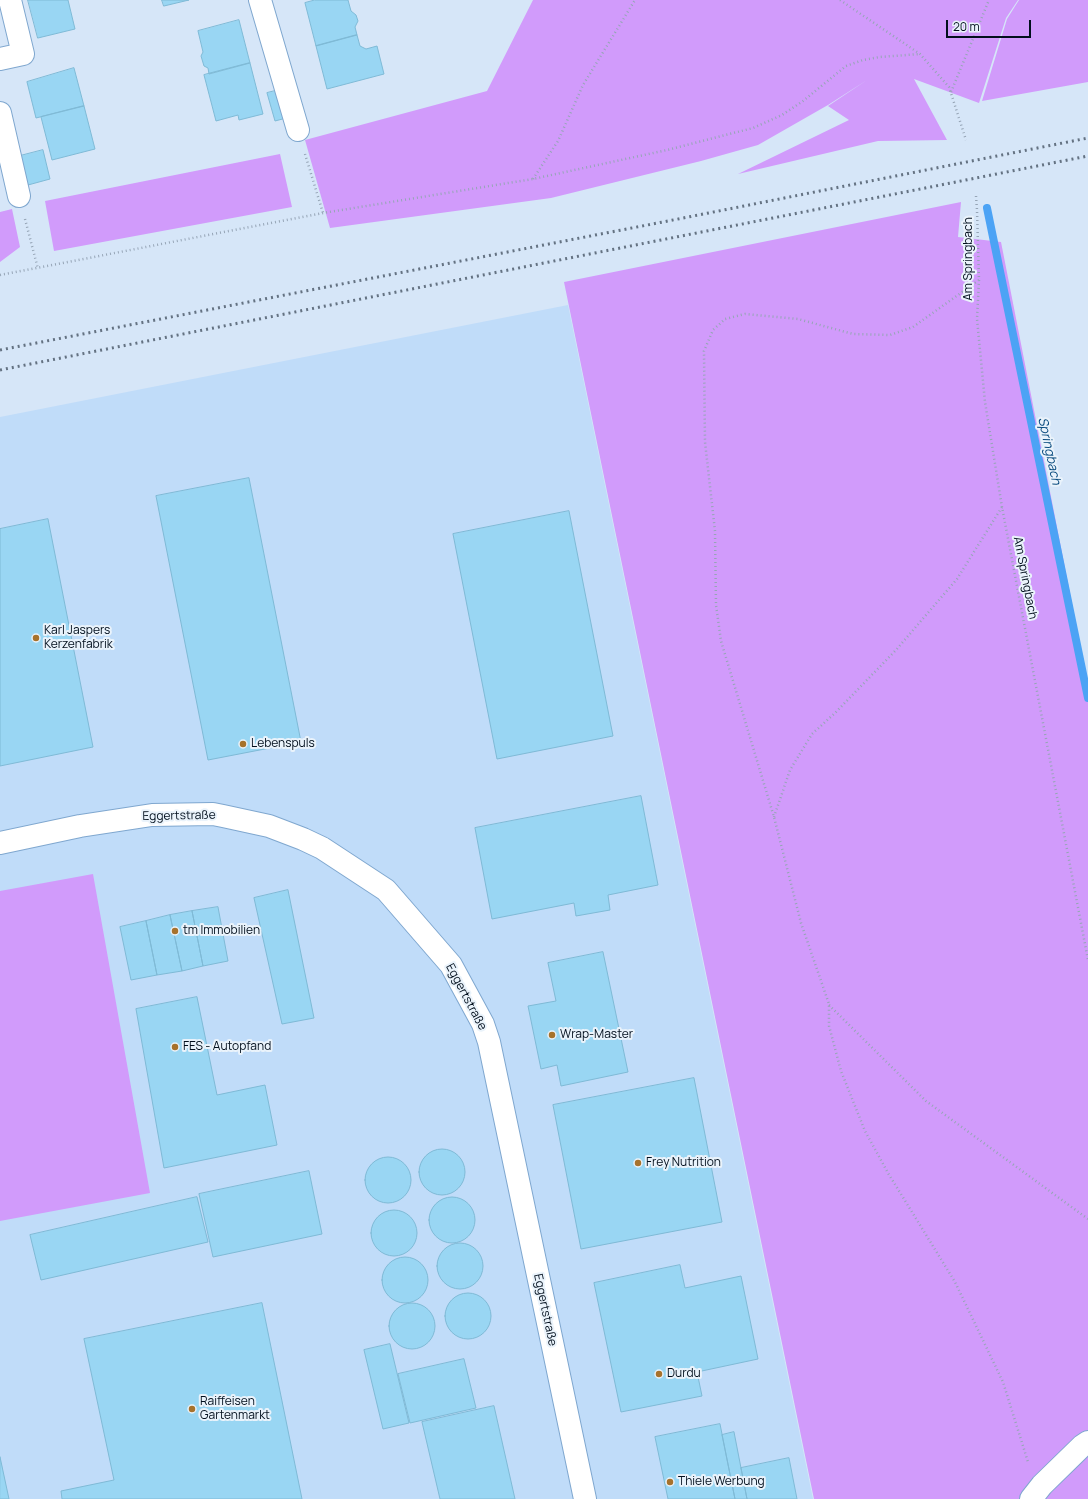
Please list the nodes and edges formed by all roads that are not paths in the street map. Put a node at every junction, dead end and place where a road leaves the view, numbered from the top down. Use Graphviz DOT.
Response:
graph roads {
  1 [pos="10,0"];
  2 [pos="260,0"];
  3 [pos="0,59"];
  4 [pos="0,114"];
  5 [pos="298,130"];
  6 [pos="19,196"];
  7 [pos="0,843"];
  8 [pos="1088,1442"];
  9 [pos="1036,1492"];
  10 [pos="585,1499"];
  1 -- 3 [label="street"];
  2 -- 5 [label="street"];
  4 -- 6 [label="street"];
  7 -- 10 [label="street, Eggertstraße"];
  8 -- 9 [label="street"];
}
